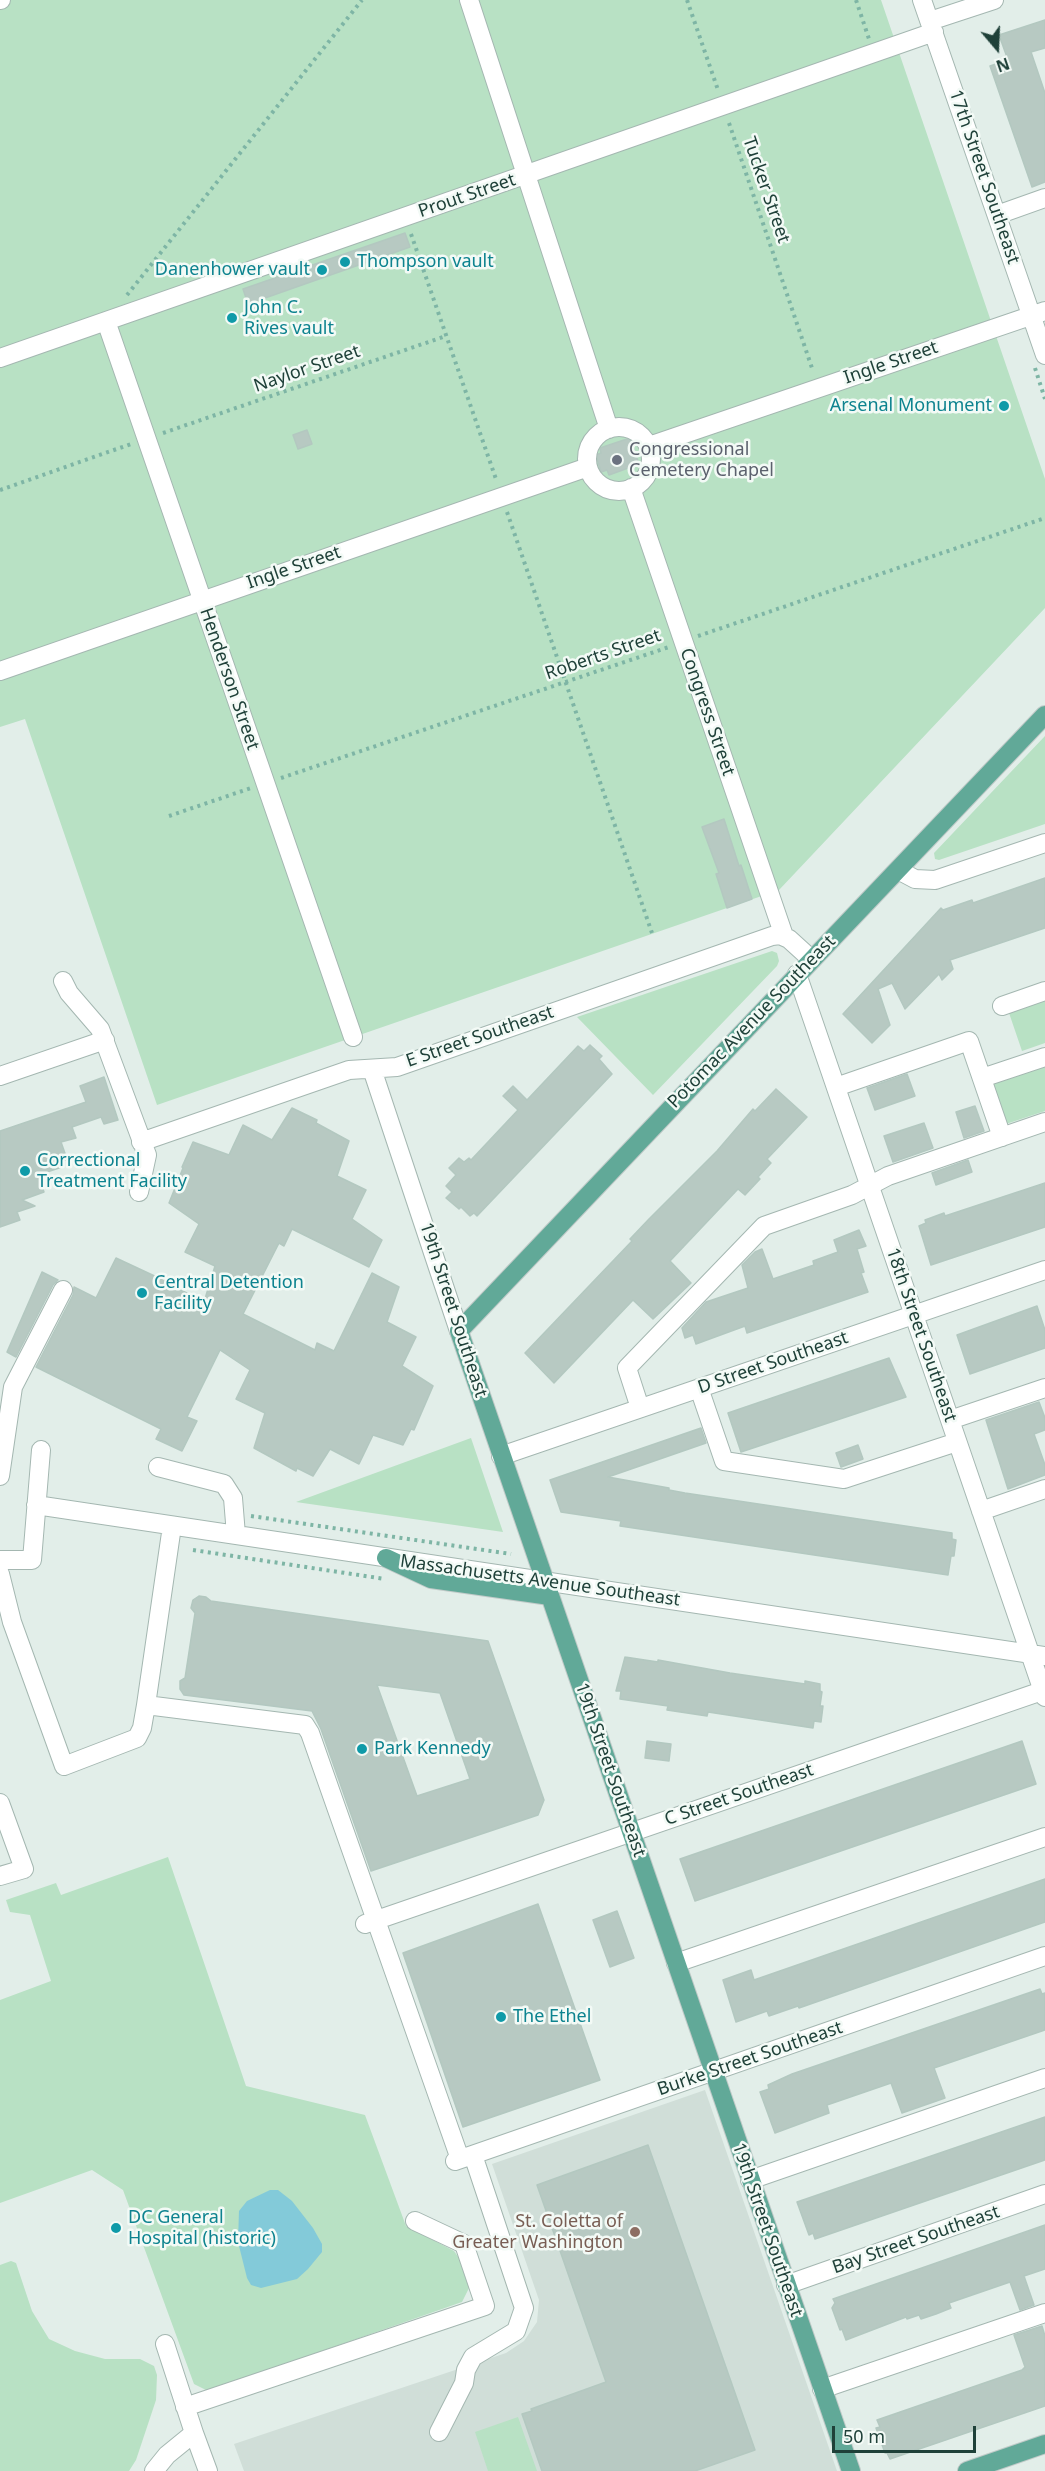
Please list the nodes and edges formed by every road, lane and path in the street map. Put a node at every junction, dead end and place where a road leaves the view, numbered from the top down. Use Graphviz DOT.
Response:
graph roads {
  1 [pos="362,0"];
  2 [pos="469,0"];
  3 [pos="687,0"];
  4 [pos="856,0"];
  5 [pos="922,0"];
  6 [pos="994,0"];
  7 [pos="932,27"];
  8 [pos="873,54"];
  9 [pos="723,106"];
  10 [pos="526,175"];
  11 [pos="1045,198"];
  12 [pos="997,214"];
  13 [pos="413,239"];
  14 [pos="1038,313"];
  15 [pos="106,321"];
  16 [pos="446,336"];
  17 [pos="1045,355"];
  18 [pos="0,358"];
  19 [pos="819,388"];
  20 [pos="176,429"];
  21 [pos="609,429"];
  22 [pos="147,439"];
  23 [pos="649,446"];
  24 [pos="588,467"];
  25 [pos="631,488"];
  26 [pos="0,490"];
  27 [pos="502,496"];
  28 [pos="1045,518"];
  29 [pos="202,600"];
  30 [pos="683,642"];
  31 [pos="0,670"];
  32 [pos="566,682"];
  33 [pos="1045,715"];
  34 [pos="265,783"];
  35 [pos="169,816"];
  36 [pos="1045,843"];
  37 [pos="898,870"];
  38 [pos="652,933"];
  39 [pos="784,936"];
  40 [pos="811,959"];
  41 [pos="797,974"];
  42 [pos="63,981"];
  43 [pos="1045,991"];
  44 [pos="1002,1006"];
  45 [pos="353,1037"];
  46 [pos="105,1040"];
  47 [pos="1045,1056"];
  48 [pos="372,1069"];
  49 [pos="0,1076"];
  50 [pos="982,1078"];
  51 [pos="836,1087"];
  52 [pos="1045,1122"];
  53 [pos="1002,1137"];
  54 [pos="141,1142"];
  55 [pos="870,1186"];
  56 [pos="139,1192"];
  57 [pos="1045,1270"];
  58 [pos="63,1290"];
  59 [pos="913,1314"];
  60 [pos="459,1331"];
  61 [pos="699,1388"];
  62 [pos="1045,1388"];
  63 [pos="640,1408"];
  64 [pos="950,1420"];
  65 [pos="957,1442"];
  66 [pos="41,1449"];
  67 [pos="501,1456"];
  68 [pos="158,1467"];
  69 [pos="0,1476"];
  70 [pos="1045,1489"];
  71 [pos="36,1505"];
  72 [pos="981,1511"];
  73 [pos="172,1526"];
  74 [pos="236,1535"];
  75 [pos="193,1550"];
  76 [pos="0,1560"];
  77 [pos="0,1574"];
  78 [pos="390,1580"];
  79 [pos="548,1589"];
  80 [pos="1038,1655"];
  81 [pos="1044,1692"];
  82 [pos="146,1705"];
  83 [pos="0,1803"];
  84 [pos="631,1833"];
  85 [pos="1045,1837"];
  86 [pos="0,1876"];
  87 [pos="370,1923"];
  88 [pos="1045,1956"];
  89 [pos="676,1963"];
  90 [pos="714,2072"];
  91 [pos="1045,2078"];
  92 [pos="463,2158"];
  93 [pos="750,2180"];
  94 [pos="1045,2194"];
  95 [pos="415,2221"];
  96 [pos="786,2285"];
  97 [pos="1045,2313"];
  98 [pos="165,2344"];
  99 [pos="822,2389"];
  100 [pos="185,2407"];
  101 [pos="440,2432"];
  102 [pos="194,2433"];
  103 [pos="1045,2444"];
  104 [pos="154,2471"];
  105 [pos="208,2471"];
  106 [pos="850,2471"];
  107 [pos="967,2471"];
  1 -- 15 [label="path"];
  2 -- 10 [label="street"];
  3 -- 9 [label="path, Tucker Street"];
  4 -- 8 [label="path"];
  5 -- 7 [label="street, 17th Street Southeast"];
  6 -- 7 [label="street, Prout Street"];
  7 -- 8 [label="street, Prout Street"];
  7 -- 12 [label="street, 17th Street Southeast"];
  8 -- 9 [label="street, Prout Street"];
  9 -- 10 [label="street, Prout Street"];
  9 -- 19 [label="path, Tucker Street"];
  10 -- 15 [label="street, Prout Street"];
  10 -- 21 [label="street"];
  11 -- 12 [label="street"];
  12 -- 14 [label="street, 17th Street Southeast"];
  13 -- 16 [label="path"];
  14 -- 17 [label="street, 17th Street Southeast"];
  14 -- 19 [label="street, Ingle Street"];
  15 -- 18 [label="street, Prout Street"];
  15 -- 22 [label="street, Henderson Street"];
  16 -- 20 [label="path, Naylor Street"];
  16 -- 27 [label="path"];
  19 -- 23 [label="street, Ingle Street"];
  21 -- 23 [label="street"];
  21 -- 24 [label="street"];
  22 -- 26 [label="path"];
  22 -- 29 [label="street, Henderson Street"];
  23 -- 25 [label="street"];
  24 -- 25 [label="street"];
  24 -- 27 [label="street, Ingle Street"];
  25 -- 30 [label="street, Congress Street"];
  27 -- 29 [label="street, Ingle Street"];
  27 -- 32 [label="path"];
  28 -- 30 [label="path, Roberts Street"];
  29 -- 31 [label="street, Ingle Street"];
  29 -- 34 [label="street, Henderson Street"];
  30 -- 32 [label="path, Roberts Street"];
  30 -- 39 [label="street, Congress Street"];
  32 -- 34 [label="path, Roberts Street"];
  32 -- 38 [label="path"];
  33 -- 37 [label="main road, Potomac Avenue Southeast"];
  34 -- 35 [label="path, Roberts Street"];
  34 -- 45 [label="street, Henderson Street"];
  36 -- 37 [label="street"];
  37 -- 40 [label="main road, Potomac Avenue Southeast"];
  39 -- 40 [label="street"];
  39 -- 48 [label="street, E Street Southeast"];
  40 -- 41 [label="main road, Potomac Avenue Southeast"];
  41 -- 51 [label="street, 18th Street Southeast"];
  41 -- 60 [label="main road, Potomac Avenue Southeast"];
  42 -- 46 [label="street"];
  43 -- 44 [label="street"];
  46 -- 49 [label="street"];
  46 -- 54 [label="street"];
  47 -- 50 [label="street"];
  48 -- 54 [label="street, E Street Southeast"];
  48 -- 60 [label="street, 19th Street Southeast"];
  50 -- 51 [label="street"];
  50 -- 53 [label="street"];
  51 -- 55 [label="street, 18th Street Southeast"];
  52 -- 53 [label="street"];
  53 -- 55 [label="street"];
  54 -- 56 [label="street"];
  55 -- 59 [label="street, 18th Street Southeast"];
  55 -- 63 [label="street"];
  57 -- 59 [label="street, D Street Southeast"];
  58 -- 69 [label="street"];
  59 -- 61 [label="street, D Street Southeast"];
  59 -- 64 [label="street, 18th Street Southeast"];
  60 -- 67 [label="main road, 19th Street Southeast"];
  61 -- 63 [label="street, D Street Southeast"];
  61 -- 65 [label="street"];
  62 -- 64 [label="street"];
  63 -- 67 [label="street, D Street Southeast"];
  64 -- 65 [label="street, 18th Street Southeast"];
  65 -- 72 [label="street, 18th Street Southeast"];
  66 -- 71 [label="street"];
  67 -- 79 [label="main road, 19th Street Southeast"];
  68 -- 74 [label="street"];
  70 -- 72 [label="street"];
  71 -- 73 [label="street, Massachusetts Avenue Southeast"];
  71 -- 76 [label="street"];
  72 -- 80 [label="street, 18th Street Southeast"];
  73 -- 74 [label="street, Massachusetts Avenue Southeast"];
  73 -- 82 [label="street"];
  74 -- 79 [label="street, Massachusetts Avenue Southeast"];
  75 -- 78 [label="path"];
  77 -- 82 [label="street"];
  79 -- 80 [label="street, Massachusetts Avenue Southeast"];
  79 -- 84 [label="main road, 19th Street Southeast"];
  80 -- 81 [label="street, 18th Street Southeast"];
  81 -- 84 [label="street, C Street Southeast"];
  82 -- 87 [label="street"];
  83 -- 86 [label="street"];
  84 -- 87 [label="street, C Street Southeast"];
  84 -- 89 [label="main road, 19th Street Southeast"];
  85 -- 89 [label="street"];
  87 -- 92 [label="street"];
  88 -- 90 [label="street, Burke Street Southeast"];
  89 -- 90 [label="main road, 19th Street Southeast"];
  90 -- 92 [label="street, Burke Street Southeast"];
  90 -- 93 [label="main road, 19th Street Southeast"];
  91 -- 93 [label="street"];
  92 -- 101 [label="street"];
  93 -- 96 [label="main road, 19th Street Southeast"];
  94 -- 96 [label="street, Bay Street Southeast"];
  95 -- 100 [label="street"];
  96 -- 99 [label="main road, 19th Street Southeast"];
  97 -- 99 [label="street"];
  98 -- 100 [label="street"];
  99 -- 106 [label="main road, 19th Street Southeast"];
  100 -- 102 [label="street"];
  102 -- 104 [label="street"];
  102 -- 105 [label="street"];
  103 -- 107 [label="main road"];
}
